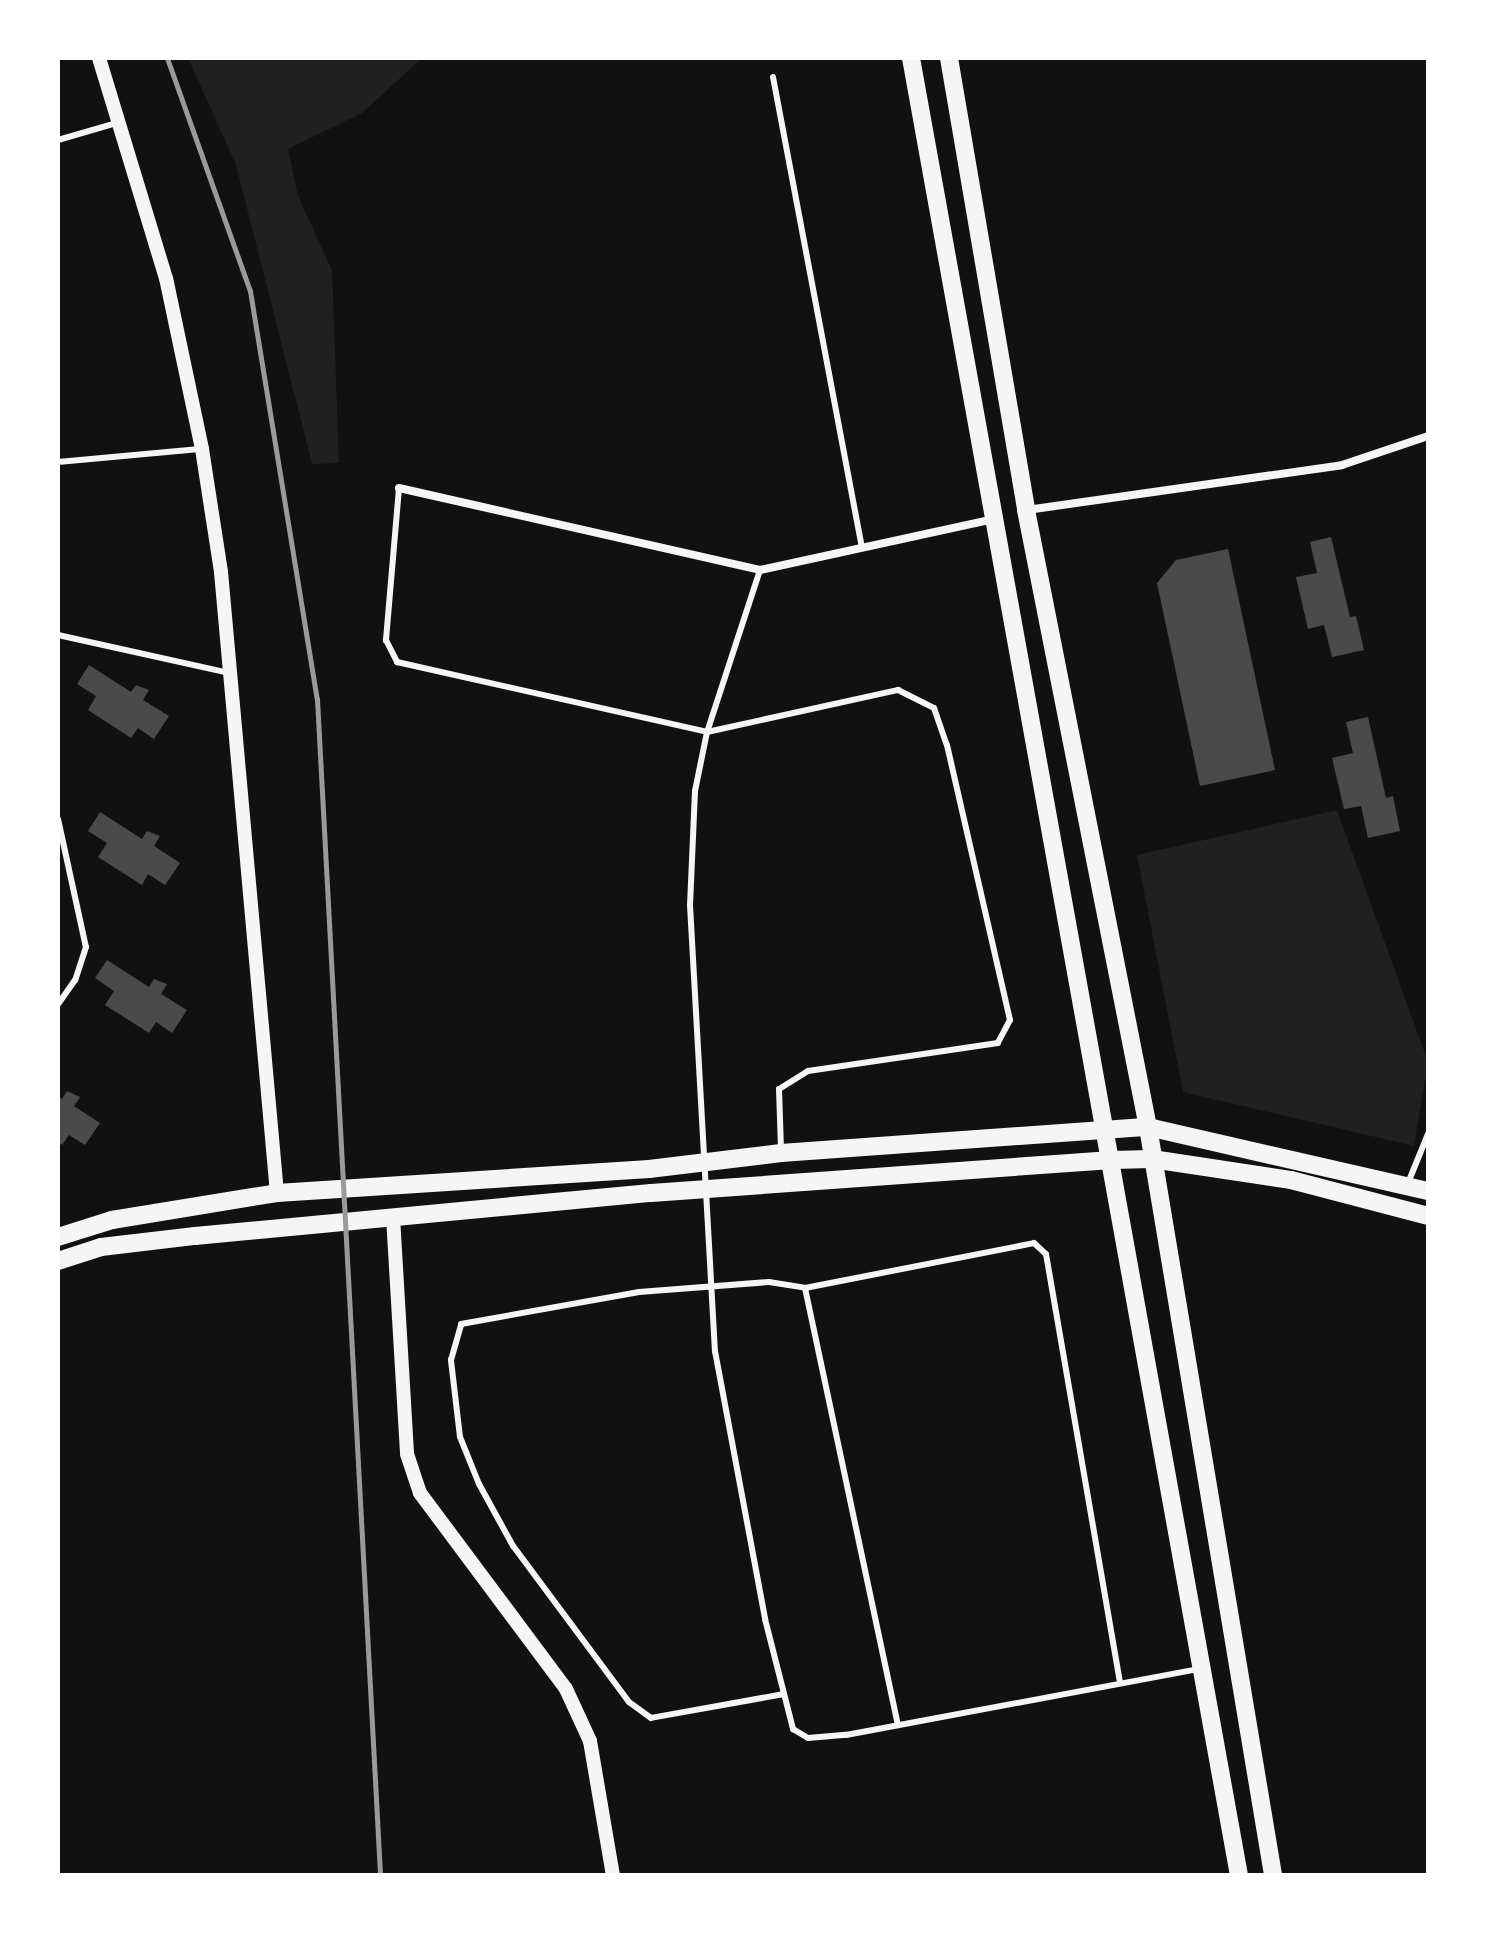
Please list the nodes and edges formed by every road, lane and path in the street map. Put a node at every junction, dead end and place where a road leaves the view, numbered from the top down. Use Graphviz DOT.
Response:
graph roads {
  1 [pos="99,58"];
  2 [pos="911,58"];
  3 [pos="949,58"];
  4 [pos="773,77"];
  5 [pos="121,122"];
  6 [pos="58,140"];
  7 [pos="1428,436"];
  8 [pos="202,449"];
  9 [pos="58,462"];
  10 [pos="399,488"];
  11 [pos="1026,510"];
  12 [pos="993,518"];
  13 [pos="862,548"];
  14 [pos="760,570"];
  15 [pos="58,635"];
  16 [pos="230,673"];
  17 [pos="707,732"];
  18 [pos="58,819"];
  19 [pos="58,1004"];
  20 [pos="1148,1127"];
  21 [pos="1107,1128"];
  22 [pos="1428,1134"];
  23 [pos="781,1153"];
  24 [pos="1152,1159"];
  25 [pos="1112,1160"];
  26 [pos="1407,1186"];
  27 [pos="1428,1191"];
  28 [pos="277,1193"];
  29 [pos="1428,1216"];
  30 [pos="393,1217"];
  31 [pos="58,1237"];
  32 [pos="58,1261"];
  33 [pos="805,1288"];
  34 [pos="1201,1668"];
  35 [pos="1120,1683"];
  36 [pos="784,1694"];
  37 [pos="898,1725"];
  38 [pos="613,1875"];
  39 [pos="1239,1875"];
  40 [pos="1273,1875"];
  1 -- 5 [label="street"];
  2 -- 12 [label="main road"];
  3 -- 11 [label="main road"];
  4 -- 13 [label="lane"];
  5 -- 6 [label="lane"];
  5 -- 8 [label="street"];
  7 -- 11 [label="street"];
  8 -- 9 [label="lane"];
  8 -- 16 [label="street"];
  10 -- 14 [label="street"];
  10 -- 17 [label="lane"];
  11 -- 20 [label="main road"];
  12 -- 13 [label="street"];
  12 -- 21 [label="main road"];
  13 -- 14 [label="street"];
  14 -- 17 [label="lane"];
  15 -- 16 [label="lane"];
  16 -- 28 [label="street"];
  17 -- 23 [label="lane"];
  17 -- 36 [label="lane"];
  18 -- 19 [label="lane"];
  20 -- 21 [label="main road"];
  20 -- 24 [label="main road"];
  20 -- 26 [label="main road"];
  21 -- 23 [label="main road"];
  21 -- 25 [label="main road"];
  22 -- 26 [label="lane"];
  23 -- 28 [label="main road"];
  24 -- 25 [label="main road"];
  24 -- 29 [label="main road"];
  24 -- 40 [label="main road"];
  25 -- 30 [label="main road"];
  25 -- 34 [label="main road"];
  26 -- 27 [label="main road"];
  28 -- 31 [label="main road"];
  30 -- 32 [label="main road"];
  30 -- 38 [label="street"];
  33 -- 35 [label="lane"];
  33 -- 36 [label="lane"];
  33 -- 37 [label="lane"];
  34 -- 35 [label="lane"];
  34 -- 39 [label="main road"];
  35 -- 37 [label="lane"];
  36 -- 37 [label="lane"];
}
